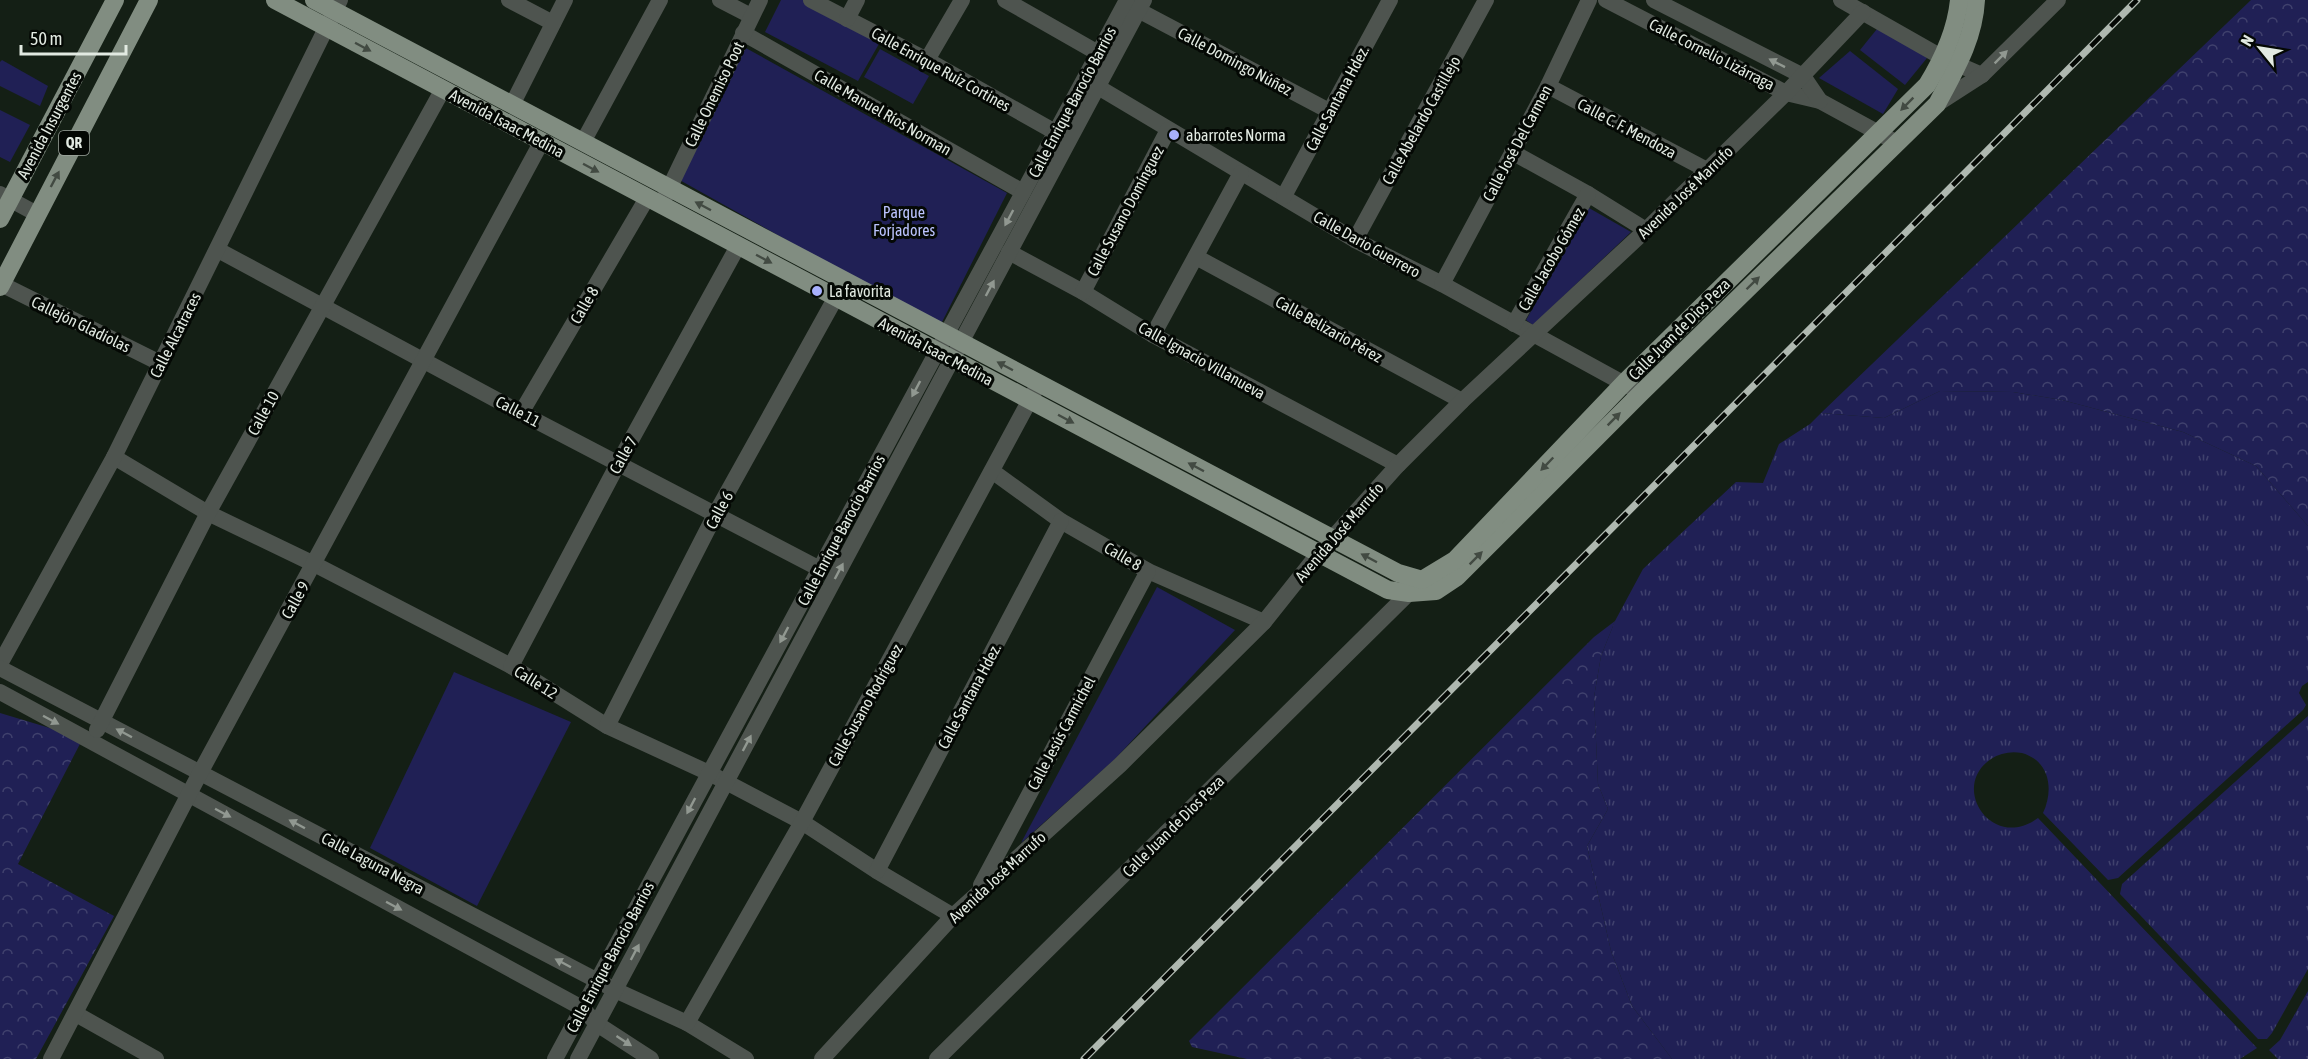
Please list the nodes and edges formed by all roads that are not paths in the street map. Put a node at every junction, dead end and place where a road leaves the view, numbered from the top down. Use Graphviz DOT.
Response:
graph roads {
  1 [pos="115,0"];
  2 [pos="149,0"];
  3 [pos="275,0"];
  4 [pos="314,0"];
  5 [pos="509,0"];
  6 [pos="565,0"];
  7 [pos="660,0"];
  8 [pos="720,0"];
  9 [pos="760,0"];
  10 [pos="811,0"];
  11 [pos="857,0"];
  12 [pos="962,0"];
  13 [pos="1005,0"];
  14 [pos="1390,0"];
  15 [pos="1486,0"];
  16 [pos="1589,0"];
  17 [pos="1606,0"];
  18 [pos="1654,0"];
  19 [pos="1841,0"];
  20 [pos="1959,0"];
  21 [pos="1976,0"];
  22 [pos="2058,0"];
  23 [pos="1136,4"];
  24 [pos="337,5"];
  25 [pos="1863,12"];
  26 [pos="751,16"];
  27 [pos="847,19"];
  28 [pos="553,23"];
  29 [pos="328,28"];
  30 [pos="743,33"];
  31 [pos="1098,53"];
  32 [pos="927,60"];
  33 [pos="1951,62"];
  34 [pos="1982,75"];
  35 [pos="1803,76"];
  36 [pos="1548,86"];
  37 [pos="1098,87"];
  38 [pos="443,89"];
  39 [pos="1786,93"];
  40 [pos="1820,101"];
  41 [pos="1937,104"];
  42 [pos="512,105"];
  43 [pos="1331,112"];
  44 [pos="1168,130"];
  45 [pos="1879,133"];
  46 [pos="1062,136"];
  47 [pos="542,141"];
  48 [pos="583,142"];
  49 [pos="1897,143"];
  50 [pos="1512,152"];
  51 [pos="1707,170"];
  52 [pos="1240,173"];
  53 [pos="669,188"];
  54 [pos="1023,192"];
  55 [pos="1588,194"];
  56 [pos="1284,196"];
  57 [pos="5,197"];
  58 [pos="654,201"];
  59 [pos="37,214"];
  60 [pos="0,219"];
  61 [pos="1646,230"];
  62 [pos="1355,240"];
  63 [pos="738,246"];
  64 [pos="218,250"];
  65 [pos="1009,252"];
  66 [pos="1196,257"];
  67 [pos="1442,285"];
  68 [pos="1,286"];
  69 [pos="1083,292"];
  70 [pos="836,297"];
  71 [pos="322,305"];
  72 [pos="1514,324"];
  73 [pos="1534,334"];
  74 [pos="1153,335"];
  75 [pos="953,338"];
  76 [pos="944,355"];
  77 [pos="424,361"];
  78 [pos="160,363"];
  79 [pos="1039,383"];
  80 [pos="1633,388"];
  81 [pos="1030,400"];
  82 [pos="1462,401"];
  83 [pos="521,412"];
  84 [pos="1130,431"];
  85 [pos="1121,448"];
  86 [pos="114,457"];
  87 [pos="619,462"];
  88 [pos="1398,465"];
  89 [pos="992,471"];
  90 [pos="208,513"];
  91 [pos="716,513"];
  92 [pos="1061,521"];
  93 [pos="1332,538"];
  94 [pos="1318,553"];
  95 [pos="315,564"];
  96 [pos="820,569"];
  97 [pos="1148,571"];
  98 [pos="1422,580"];
  99 [pos="1409,593"];
  100 [pos="1264,622"];
  101 [pos="0,666"];
  102 [pos="511,666"];
  103 [pos="0,692"];
  104 [pos="102,722"];
  105 [pos="607,726"];
  106 [pos="91,741"];
  107 [pos="200,773"];
  108 [pos="709,773"];
  109 [pos="726,782"];
  110 [pos="189,795"];
  111 [pos="802,822"];
  112 [pos="368,861"];
  113 [pos="877,871"];
  114 [pos="355,885"];
  115 [pos="975,896"];
  116 [pos="953,916"];
  117 [pos="597,980"];
  118 [pos="615,990"];
  119 [pos="582,1008"];
  120 [pos="76,1014"];
  121 [pos="687,1023"];
  122 [pos="597,1024"];
  123 [pos="51,1059"];
  124 [pos="156,1059"];
  125 [pos="555,1059"];
  126 [pos="578,1059"];
  127 [pos="651,1059"];
  128 [pos="746,1059"];
  129 [pos="822,1059"];
  130 [pos="937,1059"];
  1 -- 57 [label="main road, Avenida Insurgentes / QR"];
  59 -- 2 [label="main road, Avenida Insurgentes / QR, one-way"];
  3 -- 29 [label="main road, Avenida Isaac Medina"];
  4 -- 24 [label="main road, Avenida Isaac Medina"];
  5 -- 28 [label="street"];
  6 -- 28 [label="street"];
  7 -- 48 [label="street"];
  8 -- 26 [label="street"];
  9 -- 26 [label="street, Calle Onemiso Poot"];
  10 -- 27 [label="street, Calle Enrique Ruíz Cortines"];
  11 -- 27 [label="street"];
  12 -- 32 [label="street"];
  13 -- 31 [label="street"];
  14 -- 43 [label="street, Calle Santana Hdez."];
  15 -- 62 [label="street, Calle Abelardo Castillejo"];
  16 -- 36 [label="street, Calle José Del Carmen"];
  17 -- 39 [label="street, Calle Cornelio Lizárraga"];
  35 -- 18 [label="street, Calle Cornelio Lizárraga, one-way"];
  19 -- 25 [label="street"];
  20 -- 33 [label="main road"];
  21 -- 33 [label="main road"];
  34 -- 22 [label="street, Calle Juan de Dios Peza, one-way"];
  23 -- 31 [label="street, Calle Enrique Barocio Barrios"];
  23 -- 37 [label="street, Calle Enrique Barocio Barrios"];
  23 -- 43 [label="street, Calle Domingo Núñez"];
  24 -- 29 [label="street, Calle Alcatraces"];
  24 -- 42 [label="main road, Avenida Isaac Medina"];
  25 -- 33 [label="street"];
  25 -- 35 [label="street, Avenida José Marrufo"];
  26 -- 30 [label="street, Calle Onemiso Poot"];
  27 -- 32 [label="street, Calle Enrique Ruíz Cortines"];
  28 -- 42 [label="street"];
  29 -- 38 [label="main road, Avenida Isaac Medina, one-way"];
  29 -- 64 [label="street, Calle Alcatraces"];
  30 -- 53 [label="street, Calle Onemiso Poot"];
  30 -- 54 [label="street, Calle Manuel Ríos Norman"];
  31 -- 46 [label="street, Calle Enrique Barocio Barrios"];
  32 -- 46 [label="street, Calle Enrique Ruíz Cortines"];
  33 -- 34 [label="street"];
  33 -- 41 [label="main road, Calle Juan de Dios Peza"];
  33 -- 45 [label="main road, Calle Juan de Dios Peza, one-way"];
  34 -- 41 [label="street, Calle Juan de Dios Peza"];
  35 -- 39 [label="street, Avenida José Marrufo"];
  35 -- 40 [label="street, Calle Cornelio Lizárraga"];
  36 -- 50 [label="street, Calle José Del Carmen"];
  36 -- 51 [label="street, Calle C. F. Mendoza"];
  37 -- 44 [label="street, Calle Dario Guerrero"];
  37 -- 46 [label="street, Calle Enrique Barocio Barrios"];
  38 -- 47 [label="main road, Avenida Isaac Medina"];
  38 -- 71 [label="street, Calle 10"];
  39 -- 40 [label="street, Calle Cornelio Lizárraga"];
  39 -- 51 [label="street, Avenida José Marrufo"];
  40 -- 45 [label="street, Calle Cornelio Lizárraga"];
  41 -- 49 [label="main road, Calle Juan de Dios Peza"];
  42 -- 48 [label="main road, Avenida Isaac Medina"];
  43 -- 56 [label="street, Calle Santana Hdez."];
  44 -- 52 [label="street, Calle Dario Guerrero"];
  44 -- 69 [label="street, Calle Susano Domínguez"];
  45 -- 49 [label="street, Calle Cornelio Lizárraga"];
  45 -- 80 [label="main road, Calle Juan de Dios Peza"];
  46 -- 54 [label="street, Calle Enrique Barocio Barrios"];
  46 -- 65 [label="street, Calle Enrique Barocio Barrios"];
  47 -- 58 [label="main road, Avenida Isaac Medina, one-way"];
  47 -- 77 [label="street, Calle 9"];
  48 -- 53 [label="main road, Avenida Isaac Medina"];
  80 -- 49 [label="main road, Calle Juan de Dios Peza, one-way"];
  50 -- 55 [label="street"];
  50 -- 67 [label="street, Calle José Del Carmen"];
  51 -- 61 [label="street, Avenida José Marrufo"];
  52 -- 56 [label="street, Calle Dario Guerrero"];
  52 -- 66 [label="street"];
  53 -- 58 [label="street, Calle Onemiso Poot"];
  75 -- 53 [label="main road, Avenida Isaac Medina, one-way"];
  54 -- 75 [label="street, Calle Enrique Barocio Barrios, one-way"];
  55 -- 61 [label="street"];
  55 -- 72 [label="street, Calle Jacobo Gómez"];
  56 -- 62 [label="street, Calle Dario Guerrero"];
  57 -- 59 [label="street"];
  57 -- 60 [label="main road, Avenida Insurgentes / QR"];
  58 -- 63 [label="main road, Avenida Isaac Medina"];
  58 -- 83 [label="street, Calle 8"];
  59 -- 68 [label="main road, Avenida Insurgentes / QR"];
  61 -- 73 [label="street, Avenida José Marrufo"];
  62 -- 67 [label="street, Calle Dario Guerrero"];
  63 -- 70 [label="main road, Avenida Isaac Medina, one-way"];
  63 -- 87 [label="street, Calle 7"];
  64 -- 71 [label="street, Calle 11"];
  64 -- 78 [label="street, Calle Alcatraces"];
  65 -- 69 [label="street, Calle Ignacio Villanueva"];
  75 -- 65 [label="street, Calle Enrique Barocio Barrios, one-way"];
  66 -- 74 [label="street"];
  66 -- 82 [label="street, Calle Belizario Pérez"];
  67 -- 72 [label="street, Calle Dario Guerrero"];
  68 -- 78 [label="street, Callejón Gladiolas"];
  69 -- 74 [label="street, Calle Ignacio Villanueva"];
  70 -- 76 [label="main road, Avenida Isaac Medina"];
  70 -- 91 [label="street, Calle 6"];
  71 -- 77 [label="street, Calle 11"];
  71 -- 90 [label="street, Calle 10"];
  72 -- 73 [label="street, Calle Dario Guerrero"];
  73 -- 80 [label="street, Calle Dario Guerrero"];
  73 -- 82 [label="street, Avenida José Marrufo"];
  74 -- 88 [label="street, Calle Ignacio Villanueva"];
  75 -- 76 [label="street, Calle Enrique Barocio Barrios"];
  79 -- 75 [label="main road, Avenida Isaac Medina, one-way"];
  76 -- 81 [label="main road, Avenida Isaac Medina"];
  76 -- 96 [label="street, Calle Enrique Barocio Barrios, one-way"];
  109 -- 76 [label="street, Calle Enrique Barocio Barrios, one-way"];
  77 -- 83 [label="street, Calle 11"];
  77 -- 95 [label="street, Calle 9"];
  78 -- 86 [label="street, Calle Alcatraces"];
  79 -- 81 [label="street, Calle Susano Rodríguez"];
  79 -- 84 [label="main road, Avenida Isaac Medina"];
  80 -- 98 [label="main road, Calle Juan de Dios Peza, one-way"];
  99 -- 80 [label="main road, Calle Juan de Dios Peza, one-way"];
  81 -- 85 [label="main road, Avenida Isaac Medina, one-way"];
  81 -- 89 [label="street, Calle Susano Rodríguez"];
  82 -- 88 [label="street, Avenida José Marrufo"];
  83 -- 87 [label="street, Calle 11"];
  84 -- 85 [label="street"];
  93 -- 84 [label="main road, Avenida Isaac Medina, one-way"];
  85 -- 94 [label="main road, Avenida Isaac Medina"];
  86 -- 90 [label="street, Calle 12"];
  86 -- 101 [label="street, Calle Alcatraces"];
  87 -- 91 [label="street, Calle 11"];
  87 -- 102 [label="street, Calle 7"];
  88 -- 93 [label="street, Avenida José Marrufo"];
  89 -- 92 [label="street, Calle 8"];
  89 -- 111 [label="street, Calle Susano Rodríguez"];
  90 -- 95 [label="street, Calle 12"];
  90 -- 104 [label="street, Calle 10"];
  91 -- 96 [label="street, Calle 11"];
  91 -- 105 [label="street, Calle 6"];
  92 -- 97 [label="street, Calle 8"];
  92 -- 113 [label="street, Calle Santana Hdez."];
  93 -- 94 [label="street, Avenida José Marrufo"];
  98 -- 93 [label="main road, Avenida Isaac Medina, one-way"];
  94 -- 99 [label="main road, Avenida Isaac Medina"];
  94 -- 100 [label="street, Avenida José Marrufo"];
  95 -- 102 [label="street, Calle 12"];
  95 -- 107 [label="street, Calle 9"];
  96 -- 108 [label="street, Calle Enrique Barocio Barrios, one-way"];
  97 -- 100 [label="street, Calle 8"];
  97 -- 115 [label="street, Calle Jesús Carmichel"];
  98 -- 99 [label="street, Calle Juan de Dios Peza"];
  99 -- 130 [label="street, Calle Juan de Dios Peza"];
  100 -- 115 [label="street, Avenida José Marrufo"];
  101 -- 104 [label="street, Calle Laguna Negra"];
  102 -- 105 [label="street, Calle 12"];
  103 -- 106 [label="street, Calle Laguna Negra, one-way"];
  104 -- 106 [label="street, Calle 10"];
  107 -- 104 [label="street, Calle Laguna Negra, one-way"];
  105 -- 108 [label="street, Calle 12"];
  106 -- 110 [label="street, Calle Laguna Negra"];
  107 -- 110 [label="street, Calle 9"];
  112 -- 107 [label="street, Calle Laguna Negra, one-way"];
  108 -- 109 [label="street, Calle 12"];
  108 -- 117 [label="street, Calle Enrique Barocio Barrios, one-way"];
  109 -- 111 [label="street, Calle 12"];
  118 -- 109 [label="street, Calle Enrique Barocio Barrios, one-way"];
  110 -- 114 [label="street, Calle Laguna Negra, one-way"];
  110 -- 120 [label="street, Calle 9"];
  111 -- 113 [label="street, Calle 12"];
  111 -- 121 [label="street, Calle Susano Rodríguez"];
  112 -- 114 [label="street"];
  117 -- 112 [label="street, Calle Laguna Negra, one-way"];
  113 -- 116 [label="street, Calle 12"];
  114 -- 119 [label="street, Calle Laguna Negra, one-way"];
  115 -- 116 [label="street, Avenida José Marrufo"];
  116 -- 129 [label="street, Avenida José Marrufo"];
  117 -- 118 [label="street, Calle Laguna Negra"];
  117 -- 119 [label="street, Calle Enrique Barocio Barrios"];
  118 -- 121 [label="street, Calle Laguna Negra"];
  118 -- 122 [label="street, Calle Enrique Barocio Barrios"];
  119 -- 122 [label="street, Calle Laguna Negra"];
  119 -- 125 [label="street, Calle Enrique Barocio Barrios"];
  120 -- 123 [label="street, Calle 9"];
  120 -- 124 [label="street"];
  121 -- 128 [label="street, Calle Laguna Negra"];
  122 -- 126 [label="street, Calle Enrique Barocio Barrios"];
  122 -- 127 [label="street, Calle Laguna Negra, one-way"];
}
